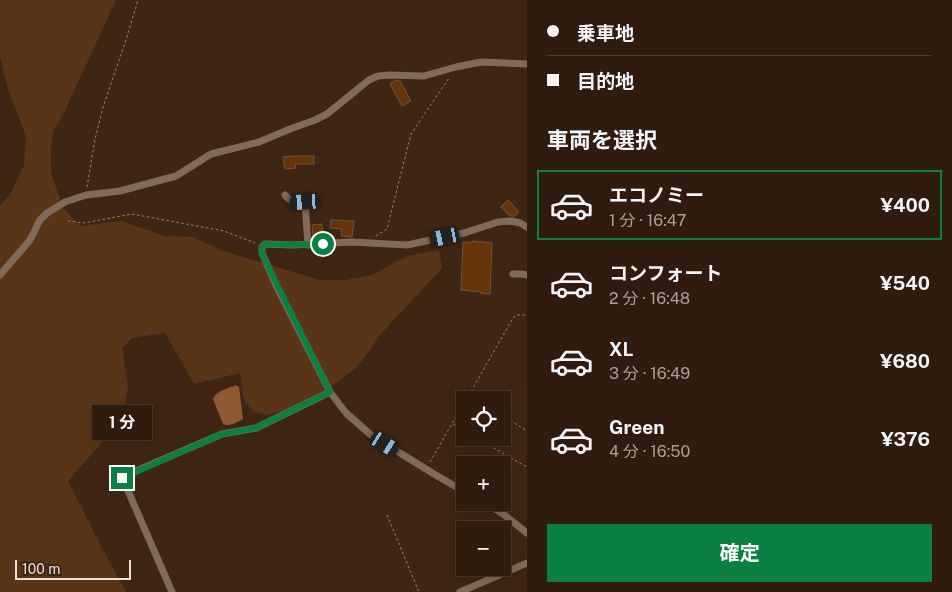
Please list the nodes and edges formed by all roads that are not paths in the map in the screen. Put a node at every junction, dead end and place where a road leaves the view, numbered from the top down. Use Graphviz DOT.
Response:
graph roads {
  1 [pos="527,64"];
  2 [pos="285,195"];
  3 [pos="527,227"];
  4 [pos="308,244"];
  5 [pos="513,274"];
  6 [pos="0,275"];
  7 [pos="527,275"];
  8 [pos="330,392"];
  9 [pos="456,487"];
  10 [pos="498,511"];
  11 [pos="527,533"];
  12 [pos="527,564"];
  13 [pos="172,592"];
  14 [pos="460,592"];
  1 -- 6 [label="street"];
  2 -- 4 [label="street"];
  3 -- 4 [label="street"];
  4 -- 8 [label="street"];
  5 -- 7 [label="street"];
  8 -- 9 [label="street"];
  8 -- 13 [label="street"];
  10 -- 11 [label="street"];
  12 -- 14 [label="street"];
}
